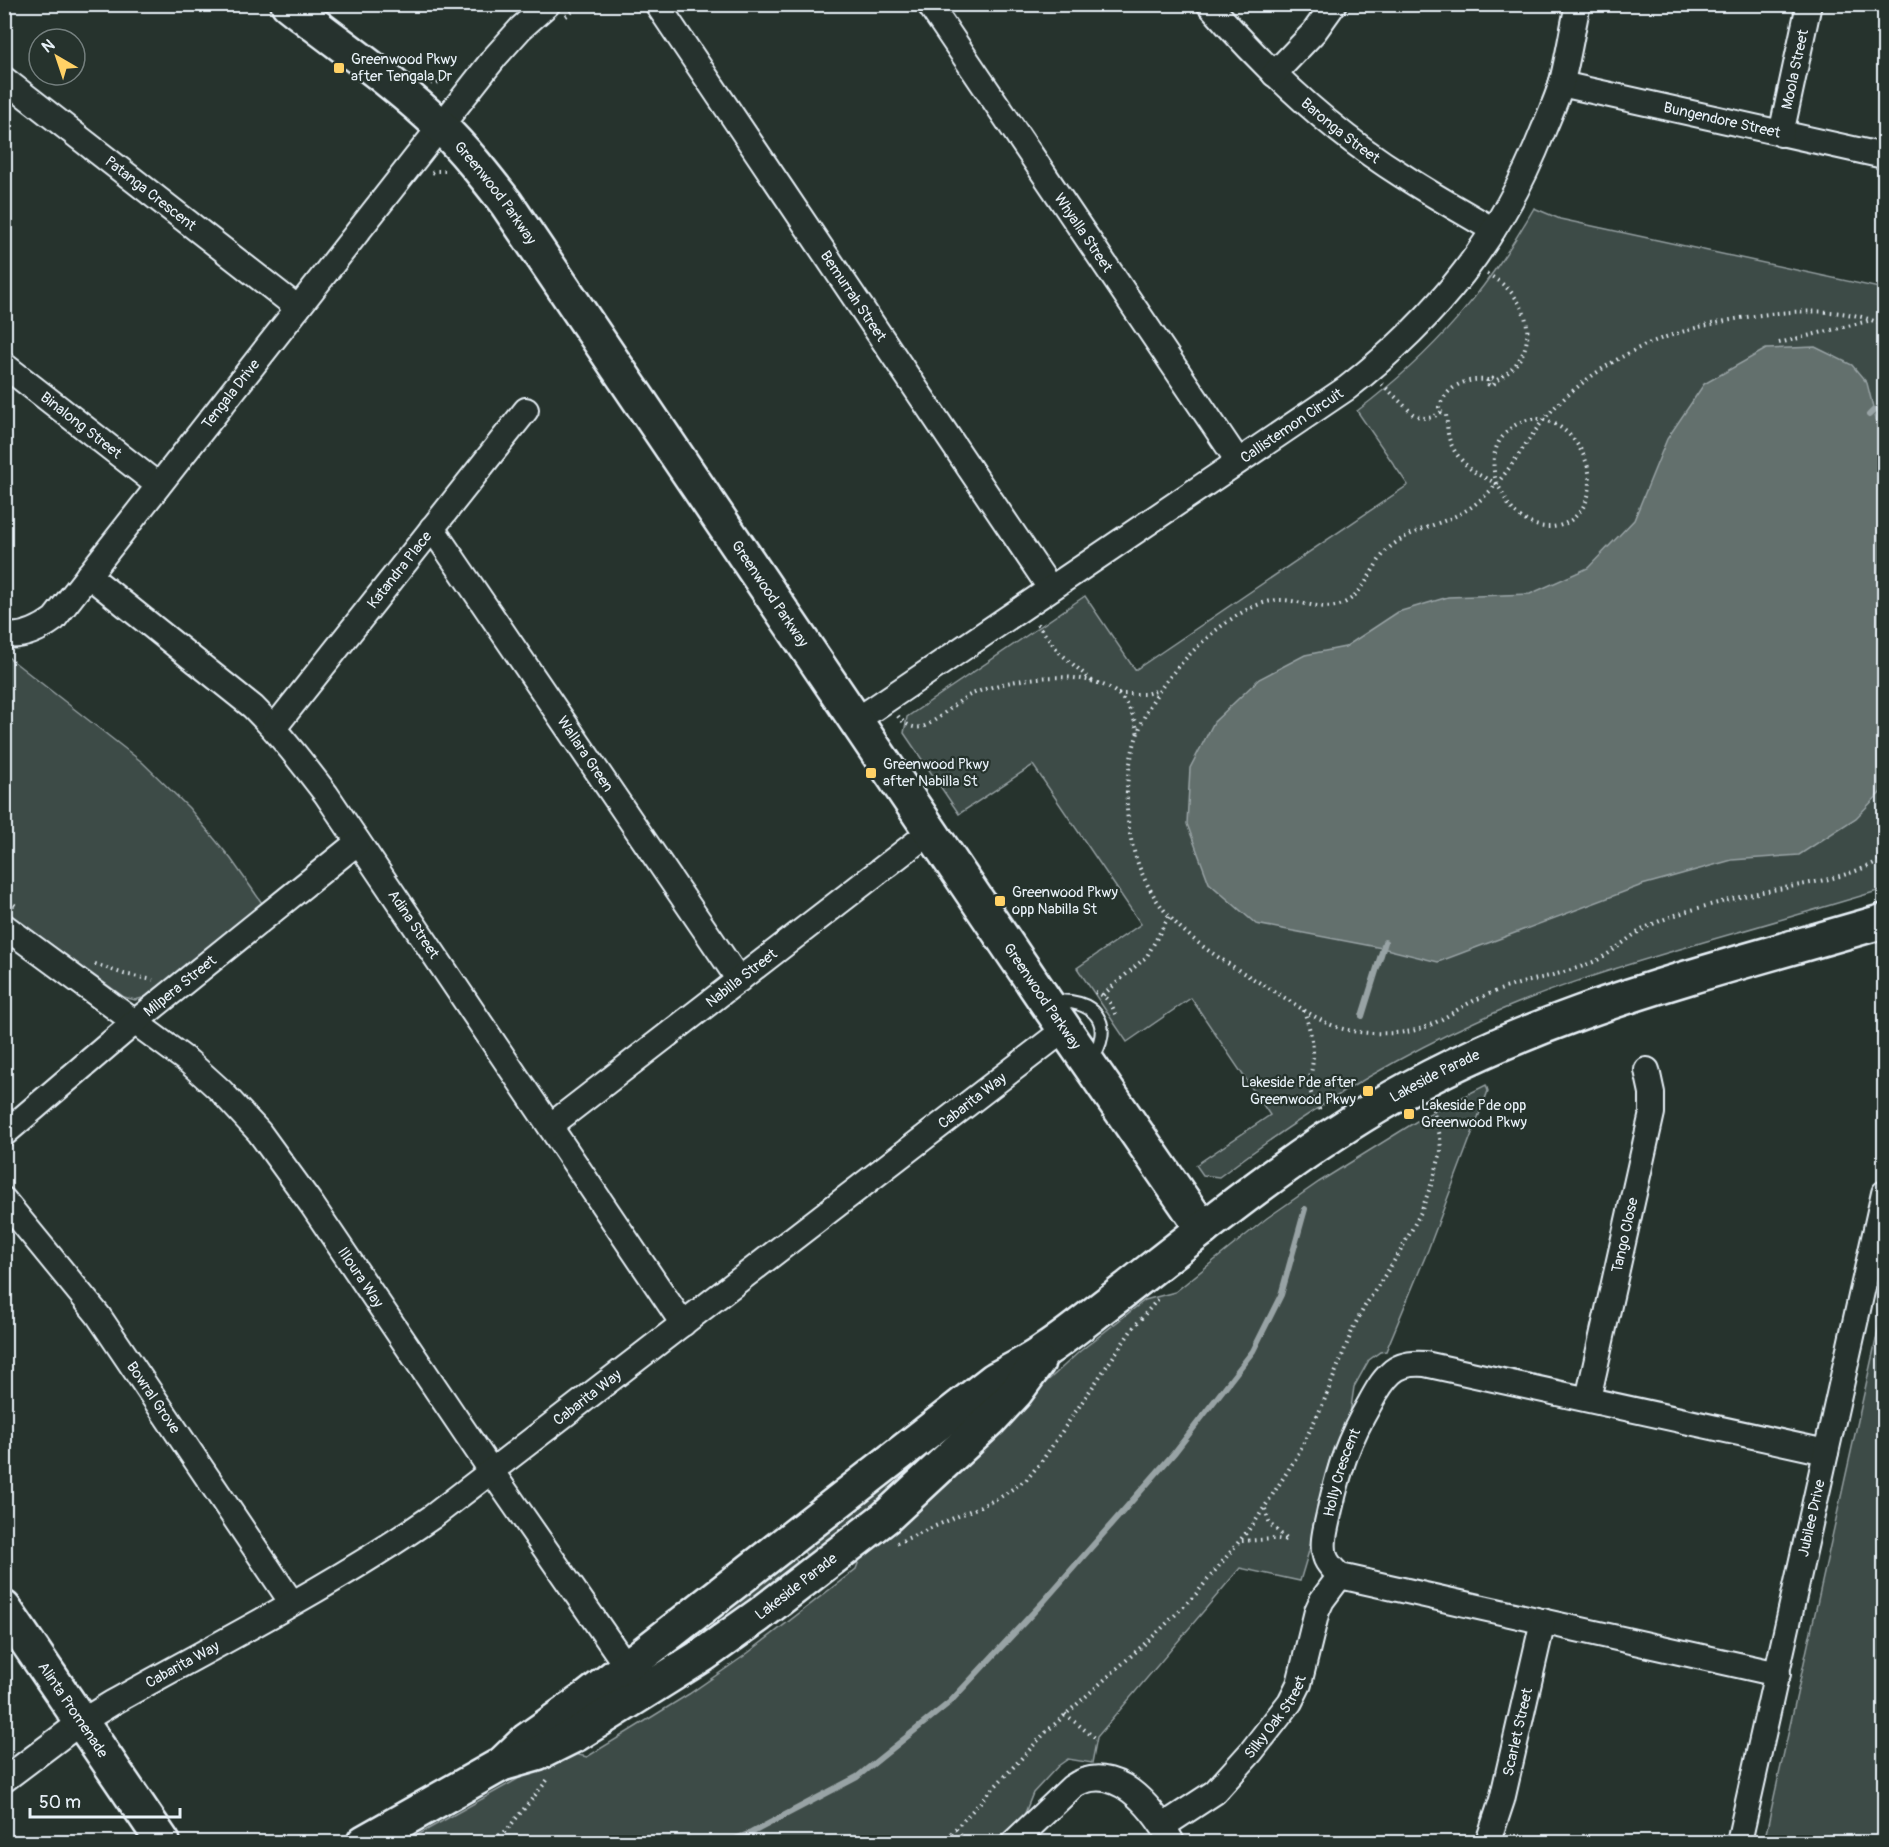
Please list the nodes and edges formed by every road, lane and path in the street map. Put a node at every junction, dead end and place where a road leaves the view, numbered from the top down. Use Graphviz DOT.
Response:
graph roads {
  1 [pos="288,4"];
  2 [pos="548,4"];
  3 [pos="657,4"];
  4 [pos="929,4"];
  5 [pos="1209,4"];
  6 [pos="1334,4"];
  7 [pos="1578,4"];
  8 [pos="1809,4"];
  9 [pos="1274,74"];
  10 [pos="4,79"];
  11 [pos="1561,84"];
  12 [pos="440,126"];
  13 [pos="1781,134"];
  14 [pos="1884,156"];
  15 [pos="1493,230"];
  16 [pos="1486,274"];
  17 [pos="298,308"];
  18 [pos="1870,320"];
  19 [pos="1884,327"];
  20 [pos="1779,344"];
  21 [pos="4,365"];
  22 [pos="1382,384"];
  23 [pos="526,410"];
  24 [pos="1441,412"];
  25 [pos="1544,420"];
  26 [pos="1238,462"];
  27 [pos="158,485"];
  28 [pos="1497,485"];
  29 [pos="432,528"];
  30 [pos="88,575"];
  31 [pos="1050,588"];
  32 [pos="1035,621"];
  33 [pos="4,635"];
  34 [pos="1092,681"];
  35 [pos="1160,690"];
  36 [pos="1118,694"];
  37 [pos="894,710"];
  38 [pos="898,716"];
  39 [pos="857,720"];
  40 [pos="895,721"];
  41 [pos="274,728"];
  42 [pos="1138,737"];
  43 [pos="932,831"];
  44 [pos="358,842"];
  45 [pos="1884,858"];
  46 [pos="4,898"];
  47 [pos="11,916"];
  48 [pos="1169,916"];
  49 [pos="1884,921"];
  50 [pos="90,960"];
  51 [pos="739,980"];
  52 [pos="156,981"];
  53 [pos="1086,990"];
  54 [pos="1103,995"];
  55 [pos="1046,1002"];
  56 [pos="1304,1010"];
  57 [pos="135,1022"];
  58 [pos="1117,1027"];
  59 [pos="1065,1029"];
  60 [pos="1088,1063"];
  61 [pos="1647,1070"];
  62 [pos="1424,1110"];
  63 [pos="1322,1112"];
  64 [pos="550,1126"];
  65 [pos="4,1134"];
  66 [pos="1884,1193"];
  67 [pos="4,1200"];
  68 [pos="1203,1229"];
  69 [pos="1161,1296"];
  70 [pos="683,1324"];
  71 [pos="1046,1351"];
  72 [pos="1588,1399"];
  73 [pos="1826,1452"];
  74 [pos="492,1472"];
  75 [pos="1264,1508"];
  76 [pos="1241,1541"];
  77 [pos="896,1544"];
  78 [pos="1340,1576"];
  79 [pos="292,1603"];
  80 [pos="4,1608"];
  81 [pos="1543,1621"];
  82 [pos="626,1666"];
  83 [pos="1778,1674"];
  84 [pos="646,1693"];
  85 [pos="1065,1714"];
  86 [pos="81,1722"];
  87 [pos="1095,1738"];
  88 [pos="502,1764"];
  89 [pos="552,1774"];
  90 [pos="4,1780"];
  91 [pos="956,1829"];
  92 [pos="1168,1834"];
  93 [pos="163,1842"];
  94 [pos="364,1842"];
  95 [pos="489,1842"];
  96 [pos="943,1842"];
  97 [pos="967,1842"];
  98 [pos="1014,1842"];
  99 [pos="1488,1842"];
  100 [pos="1739,1842"];
  1 -- 12 [label="street, Greenwood Parkway"];
  2 -- 12 [label="street"];
  3 -- 31 [label="street, Bemurrah Street"];
  4 -- 26 [label="street, Whyalla Street"];
  5 -- 9 [label="street, Baronga Street"];
  6 -- 9 [label="street"];
  7 -- 11 [label="street, Callistemon Circuit"];
  8 -- 13 [label="street, Moola Street"];
  9 -- 15 [label="street, Baronga Street"];
  10 -- 17 [label="street, Patanga Crescent"];
  11 -- 13 [label="street, Bungendore Street"];
  11 -- 15 [label="street, Callistemon Circuit"];
  12 -- 17 [label="street, Tengala Drive"];
  12 -- 39 [label="street, Greenwood Parkway"];
  13 -- 14 [label="street, Bungendore Street"];
  15 -- 26 [label="street, Callistemon Circuit"];
  16 -- 24 [label="path"];
  17 -- 27 [label="street, Tengala Drive"];
  18 -- 19 [label="path"];
  18 -- 20 [label="path"];
  18 -- 25 [label="path"];
  21 -- 27 [label="street, Binalong Street"];
  22 -- 24 [label="path"];
  23 -- 29 [label="street, Katandra Place"];
  24 -- 28 [label="path"];
  25 -- 28 [label="path"];
  25 -- 28 [label="path"];
  25 -- 28 [label="path"];
  26 -- 31 [label="street, Callistemon Circuit"];
  27 -- 30 [label="street, Tengala Drive"];
  28 -- 35 [label="path"];
  29 -- 41 [label="street, Katandra Place"];
  29 -- 51 [label="street, Wallara Green"];
  30 -- 33 [label="street, Tengala Drive"];
  30 -- 41 [label="street, Adina Street"];
  31 -- 39 [label="street, Callistemon Circuit"];
  32 -- 34 [label="path"];
  34 -- 36 [label="path"];
  34 -- 38 [label="path"];
  35 -- 36 [label="path"];
  35 -- 42 [label="path"];
  36 -- 42 [label="path"];
  37 -- 38 [label="path"];
  38 -- 40 [label="path"];
  39 -- 43 [label="street, Greenwood Parkway"];
  41 -- 44 [label="street, Adina Street"];
  42 -- 48 [label="path"];
  43 -- 51 [label="street, Nabilla Street"];
  43 -- 55 [label="street, Greenwood Parkway"];
  44 -- 57 [label="street, Milpera Street"];
  44 -- 64 [label="street, Adina Street"];
  45 -- 56 [label="path"];
  46 -- 47 [label="path"];
  47 -- 57 [label="street, Illoura Way"];
  48 -- 54 [label="path"];
  48 -- 56 [label="path"];
  49 -- 68 [label="street, Lakeside Parade"];
  50 -- 52 [label="path"];
  51 -- 64 [label="street, Nabilla Street"];
  53 -- 54 [label="path"];
  54 -- 58 [label="path"];
  55 -- 59 [label="street, Greenwood Parkway"];
  55 -- 60 [label="lane"];
  56 -- 63 [label="path"];
  57 -- 65 [label="street, Milpera Street"];
  57 -- 74 [label="street, Illoura Way"];
  59 -- 60 [label="street, Greenwood Parkway"];
  59 -- 70 [label="street, Cabarita Way"];
  60 -- 68 [label="street, Greenwood Parkway"];
  61 -- 72 [label="street, Tango Close"];
  62 -- 75 [label="path"];
  64 -- 70 [label="street, Adina Street"];
  66 -- 73 [label="street, Jubilee Drive"];
  67 -- 79 [label="street, Bowral Grove"];
  68 -- 71 [label="street, Lakeside Parade"];
  69 -- 77 [label="path"];
  70 -- 74 [label="street, Cabarita Way"];
  71 -- 82 [label="street, Lakeside Parade"];
  71 -- 84 [label="street, Lakeside Parade"];
  72 -- 73 [label="street, Holly Crescent"];
  72 -- 78 [label="street, Holly Crescent"];
  73 -- 83 [label="street, Jubilee Drive"];
  74 -- 79 [label="street, Cabarita Way"];
  74 -- 82 [label="street, Illoura Way"];
  75 -- 76 [label="path"];
  75 -- 76 [label="path"];
  76 -- 85 [label="path"];
  78 -- 81 [label="street"];
  78 -- 92 [label="street, Silky Oak Street"];
  79 -- 86 [label="street, Cabarita Way"];
  80 -- 86 [label="street, Alinta Promenade"];
  81 -- 83 [label="street"];
  81 -- 99 [label="street, Scarlet Street"];
  82 -- 84 [label="street, Illoura Way"];
  82 -- 88 [label="street, Lakeside Parade"];
  83 -- 100 [label="street, Jubilee Drive"];
  84 -- 88 [label="street, Lakeside Parade"];
  85 -- 87 [label="path"];
  85 -- 91 [label="path"];
  86 -- 90 [label="street, Cabarita Way"];
  86 -- 93 [label="street, Alinta Promenade"];
  88 -- 94 [label="street, Lakeside Parade"];
  89 -- 95 [label="path"];
  91 -- 96 [label="path"];
  91 -- 97 [label="path"];
  92 -- 98 [label="street"];
}
